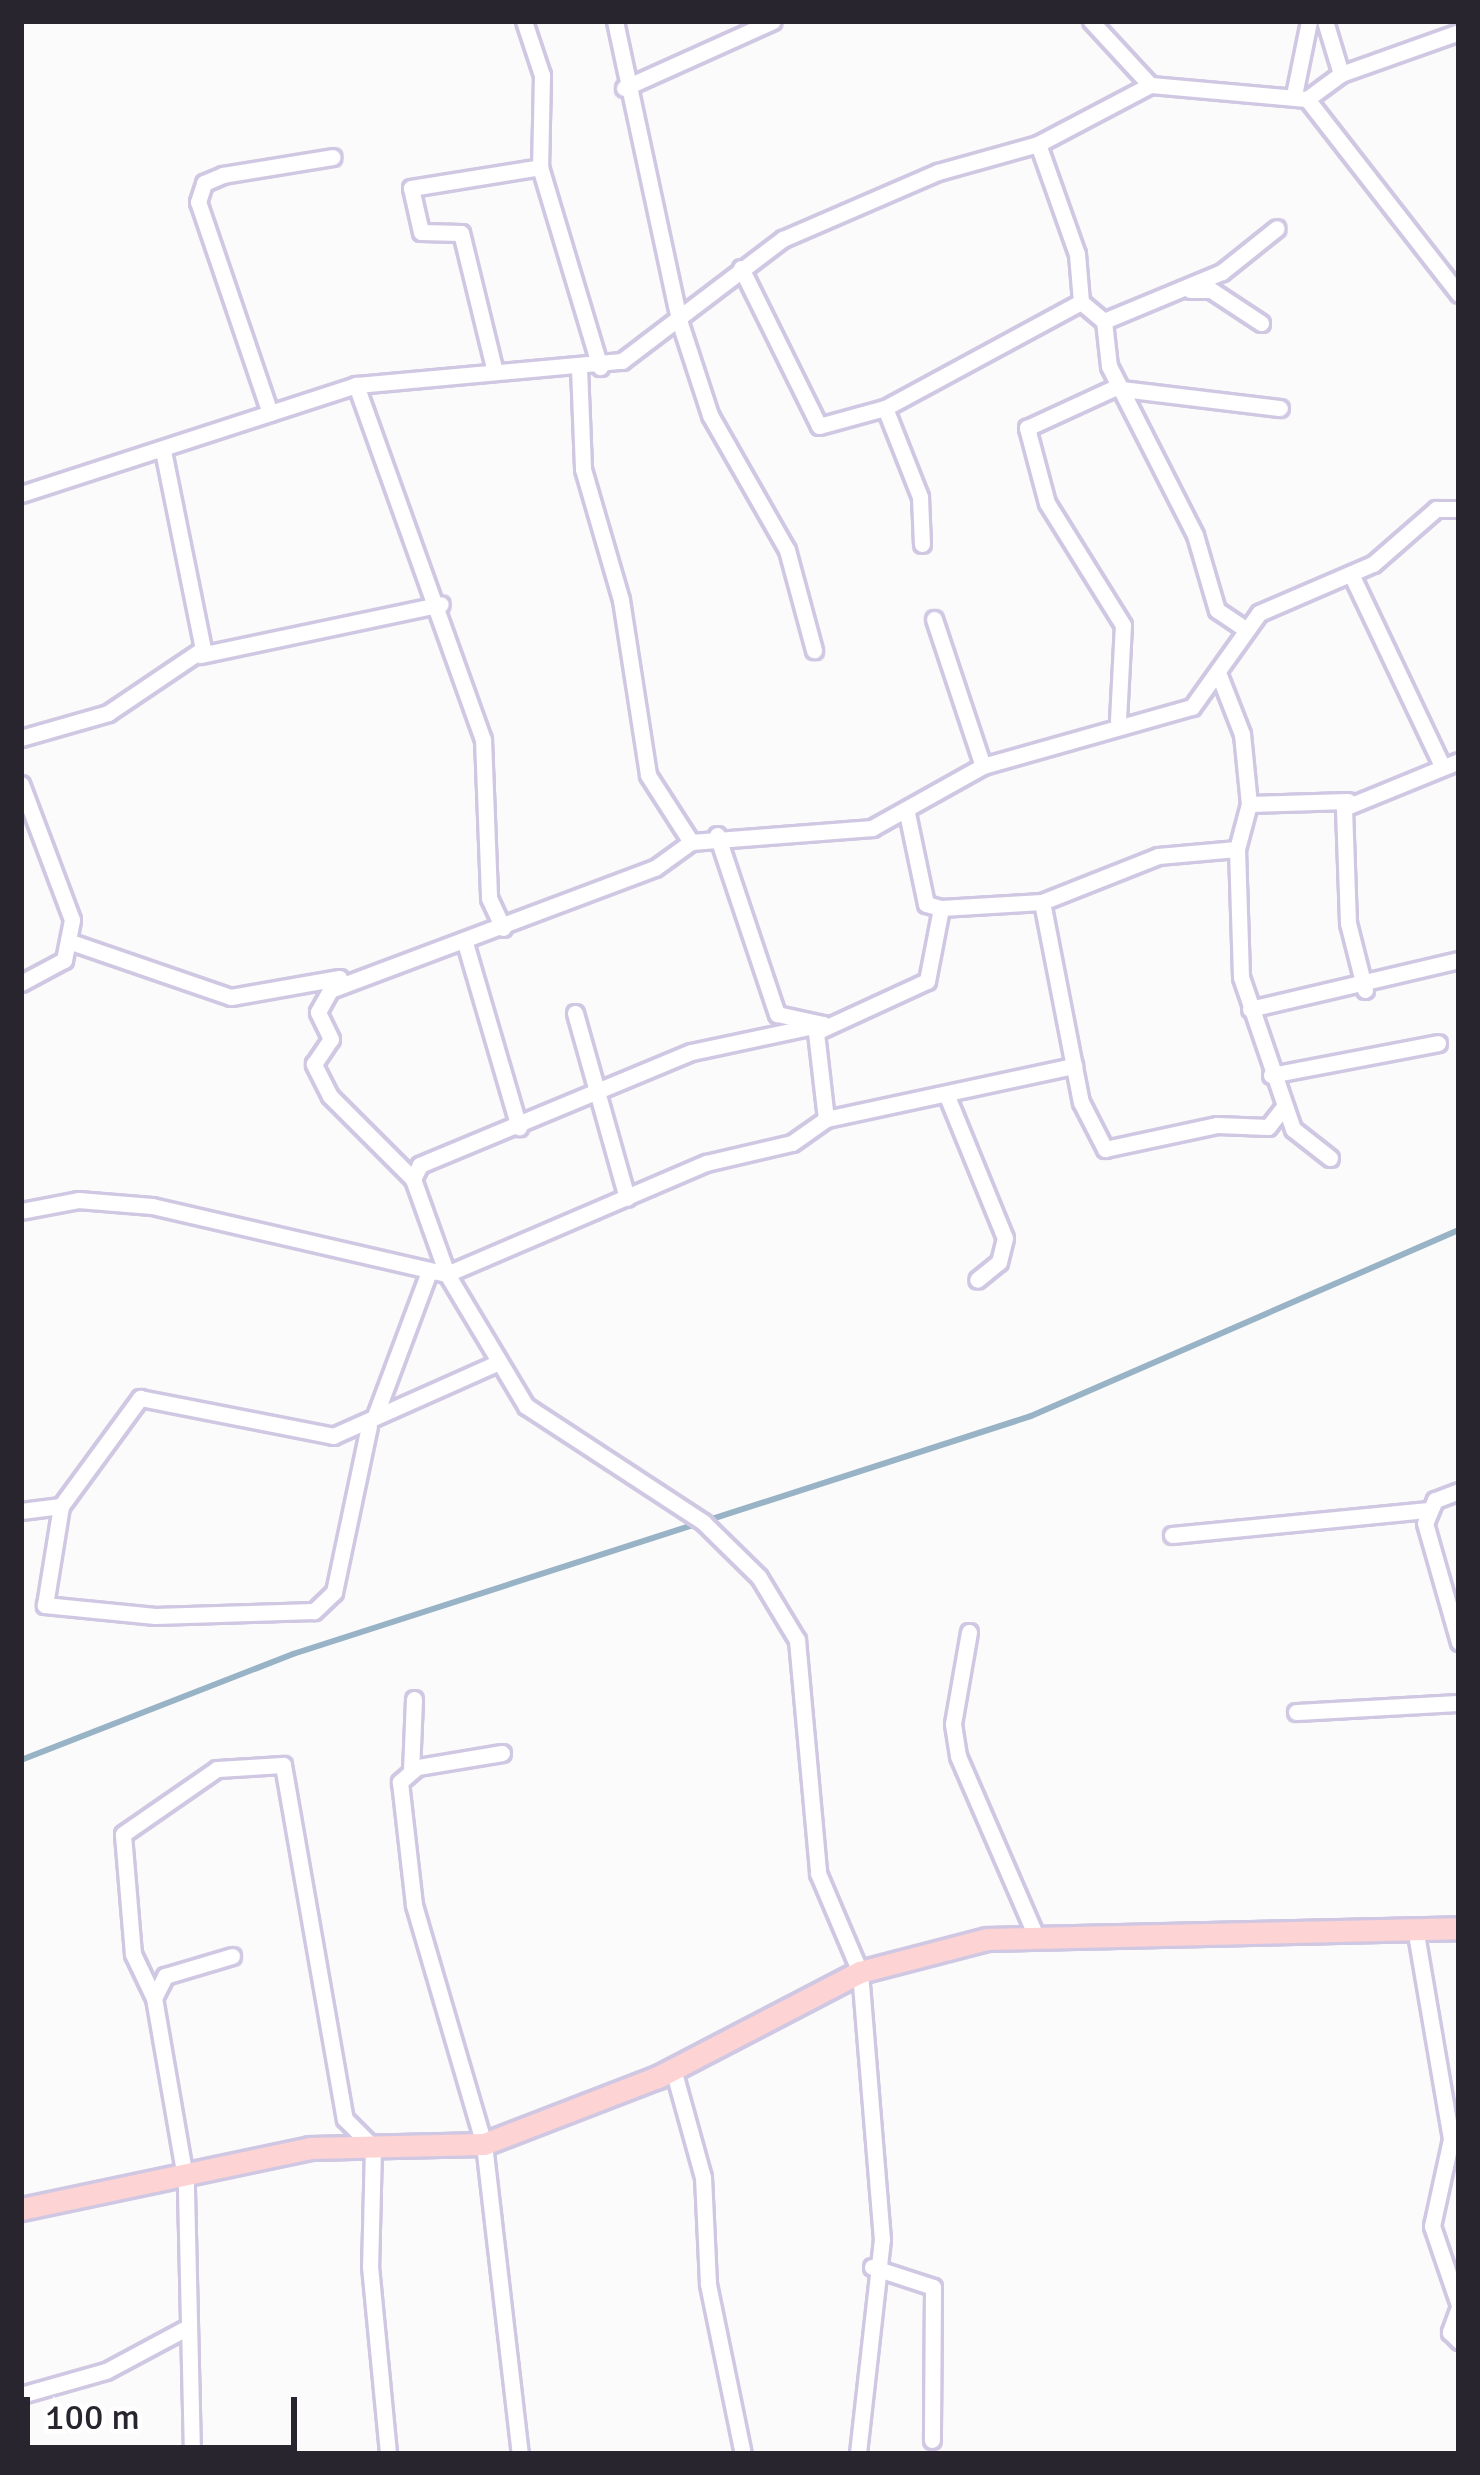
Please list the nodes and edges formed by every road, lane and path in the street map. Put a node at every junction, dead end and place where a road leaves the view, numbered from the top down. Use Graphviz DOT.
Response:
graph roads {
  1 [pos="524,21"];
  2 [pos="615,21"];
  3 [pos="773,21"];
  4 [pos="1091,21"];
  5 [pos="1309,21"];
  6 [pos="1325,21"];
  7 [pos="1459,32"];
  8 [pos="1341,74"];
  9 [pos="1150,85"];
  10 [pos="624,88"];
  11 [pos="1301,97"];
  12 [pos="1037,144"];
  13 [pos="333,157"];
  14 [pos="540,167"];
  15 [pos="1277,228"];
  16 [pos="741,268"];
  17 [pos="1181,291"];
  18 [pos="1459,294"];
  19 [pos="1081,302"];
  20 [pos="679,320"];
  21 [pos="1104,321"];
  22 [pos="1261,323"];
  23 [pos="600,367"];
  24 [pos="579,368"];
  25 [pos="495,373"];
  26 [pos="356,385"];
  27 [pos="1126,391"];
  28 [pos="885,408"];
  29 [pos="1280,408"];
  30 [pos="270,413"];
  31 [pos="163,451"];
  32 [pos="21,494"];
  33 [pos="1459,509"];
  34 [pos="922,544"];
  35 [pos="1351,574"];
  36 [pos="441,604"];
  37 [pos="934,619"];
  38 [pos="1242,626"];
  39 [pos="814,650"];
  40 [pos="200,655"];
  41 [pos="1219,675"];
  42 [pos="1118,720"];
  43 [pos="21,739"];
  44 [pos="1451,764"];
  45 [pos="983,766"];
  46 [pos="21,784"];
  47 [pos="1348,801"];
  48 [pos="1249,805"];
  49 [pos="908,813"];
  50 [pos="717,835"];
  51 [pos="692,842"];
  52 [pos="1237,849"];
  53 [pos="1042,902"];
  54 [pos="941,908"];
  55 [pos="503,928"];
  56 [pos="68,940"];
  57 [pos="466,946"];
  58 [pos="1459,960"];
  59 [pos="361,972"];
  60 [pos="21,983"];
  61 [pos="1365,990"];
  62 [pos="1250,1009"];
  63 [pos="575,1013"];
  64 [pos="823,1024"];
  65 [pos="1438,1043"];
  66 [pos="1074,1066"];
  67 [pos="1270,1075"];
  68 [pos="600,1089"];
  69 [pos="947,1096"];
  70 [pos="1283,1106"];
  71 [pos="826,1118"];
  72 [pos="520,1127"];
  73 [pos="1330,1158"];
  74 [pos="413,1179"];
  75 [pos="627,1198"];
  76 [pos="21,1211"];
  77 [pos="428,1274"];
  78 [pos="447,1274"];
  79 [pos="977,1280"];
  80 [pos="495,1364"];
  81 [pos="370,1424"];
  82 [pos="1459,1492"];
  83 [pos="62,1506"];
  84 [pos="1429,1510"];
  85 [pos="21,1511"];
  86 [pos="1172,1535"];
  87 [pos="969,1632"];
  88 [pos="1459,1642"];
  89 [pos="414,1699"];
  90 [pos="1459,1702"];
  91 [pos="1296,1712"];
  92 [pos="502,1753"];
  93 [pos="412,1771"];
  94 [pos="1415,1928"];
  95 [pos="1459,1928"];
  96 [pos="1035,1934"];
  97 [pos="232,1956"];
  98 [pos="860,1972"];
  99 [pos="154,1998"];
  100 [pos="673,2069"];
  101 [pos="484,2144"];
  102 [pos="373,2147"];
  103 [pos="186,2182"];
  104 [pos="21,2209"];
  105 [pos="872,2267"];
  106 [pos="1459,2306"];
  107 [pos="188,2327"];
  108 [pos="1459,2342"];
  109 [pos="21,2395"];
  110 [pos="932,2440"];
  111 [pos="192,2454"];
  112 [pos="388,2454"];
  113 [pos="520,2454"];
  114 [pos="743,2454"];
  115 [pos="858,2454"];
  1 -- 14 [label="street"];
  2 -- 10 [label="street"];
  3 -- 10 [label="street"];
  4 -- 9 [label="street"];
  5 -- 11 [label="street"];
  6 -- 8 [label="street"];
  7 -- 8 [label="street"];
  8 -- 11 [label="street"];
  9 -- 11 [label="street"];
  9 -- 12 [label="street"];
  10 -- 20 [label="street"];
  11 -- 18 [label="street"];
  12 -- 16 [label="street"];
  12 -- 19 [label="street"];
  13 -- 30 [label="street"];
  14 -- 23 [label="street"];
  14 -- 25 [label="street"];
  15 -- 17 [label="street"];
  16 -- 20 [label="street"];
  16 -- 28 [label="street"];
  17 -- 21 [label="street"];
  17 -- 22 [label="street"];
  19 -- 21 [label="street"];
  19 -- 28 [label="street"];
  20 -- 23 [label="street"];
  20 -- 39 [label="street"];
  21 -- 27 [label="street"];
  23 -- 24 [label="street"];
  24 -- 25 [label="street"];
  24 -- 51 [label="street"];
  25 -- 26 [label="street"];
  26 -- 30 [label="street"];
  26 -- 36 [label="street"];
  27 -- 29 [label="street"];
  27 -- 38 [label="street"];
  27 -- 42 [label="street"];
  28 -- 34 [label="street"];
  30 -- 31 [label="street"];
  31 -- 32 [label="street"];
  31 -- 40 [label="street"];
  33 -- 35 [label="street"];
  35 -- 38 [label="street"];
  35 -- 44 [label="street"];
  36 -- 40 [label="street"];
  36 -- 55 [label="street"];
  37 -- 45 [label="street"];
  38 -- 41 [label="street"];
  40 -- 43 [label="street"];
  41 -- 42 [label="street"];
  41 -- 48 [label="street"];
  42 -- 45 [label="street"];
  44 -- 47 [label="street"];
  45 -- 49 [label="street"];
  46 -- 56 [label="street"];
  47 -- 48 [label="street"];
  47 -- 61 [label="street"];
  48 -- 52 [label="street"];
  49 -- 50 [label="street"];
  49 -- 54 [label="street"];
  50 -- 51 [label="street"];
  50 -- 64 [label="street"];
  51 -- 55 [label="street"];
  52 -- 53 [label="street"];
  52 -- 62 [label="street"];
  53 -- 54 [label="street"];
  53 -- 66 [label="street"];
  54 -- 64 [label="street"];
  55 -- 57 [label="street"];
  56 -- 59 [label="street"];
  56 -- 60 [label="street"];
  57 -- 59 [label="street"];
  57 -- 72 [label="street"];
  58 -- 61 [label="street"];
  59 -- 74 [label="street"];
  61 -- 62 [label="street"];
  62 -- 67 [label="street"];
  63 -- 68 [label="street"];
  64 -- 68 [label="street"];
  64 -- 71 [label="street"];
  65 -- 67 [label="street"];
  66 -- 69 [label="street"];
  66 -- 70 [label="street"];
  67 -- 70 [label="street"];
  68 -- 72 [label="street"];
  68 -- 75 [label="street"];
  69 -- 71 [label="street"];
  69 -- 79 [label="street"];
  70 -- 73 [label="street"];
  71 -- 75 [label="street"];
  72 -- 74 [label="street"];
  74 -- 78 [label="street"];
  75 -- 78 [label="street"];
  76 -- 77 [label="street"];
  77 -- 78 [label="street"];
  77 -- 81 [label="street"];
  78 -- 80 [label="street"];
  80 -- 81 [label="street"];
  80 -- 98 [label="street"];
  81 -- 83 [label="street"];
  81 -- 83 [label="street"];
  82 -- 84 [label="street"];
  83 -- 85 [label="street"];
  84 -- 86 [label="street"];
  84 -- 88 [label="street"];
  87 -- 96 [label="street"];
  89 -- 93 [label="street"];
  90 -- 91 [label="street"];
  92 -- 93 [label="street"];
  93 -- 101 [label="street"];
  94 -- 95 [label="street"];
  94 -- 96 [label="street"];
  94 -- 106 [label="street"];
  96 -- 98 [label="street"];
  97 -- 99 [label="street"];
  98 -- 100 [label="street"];
  98 -- 105 [label="street"];
  99 -- 102 [label="street"];
  99 -- 103 [label="street"];
  100 -- 101 [label="street"];
  100 -- 114 [label="street"];
  101 -- 102 [label="street"];
  101 -- 113 [label="street"];
  102 -- 103 [label="street"];
  102 -- 112 [label="street"];
  103 -- 104 [label="street"];
  103 -- 107 [label="street"];
  105 -- 110 [label="street"];
  105 -- 115 [label="street"];
  106 -- 108 [label="street"];
  107 -- 109 [label="street"];
  107 -- 111 [label="street"];
}
